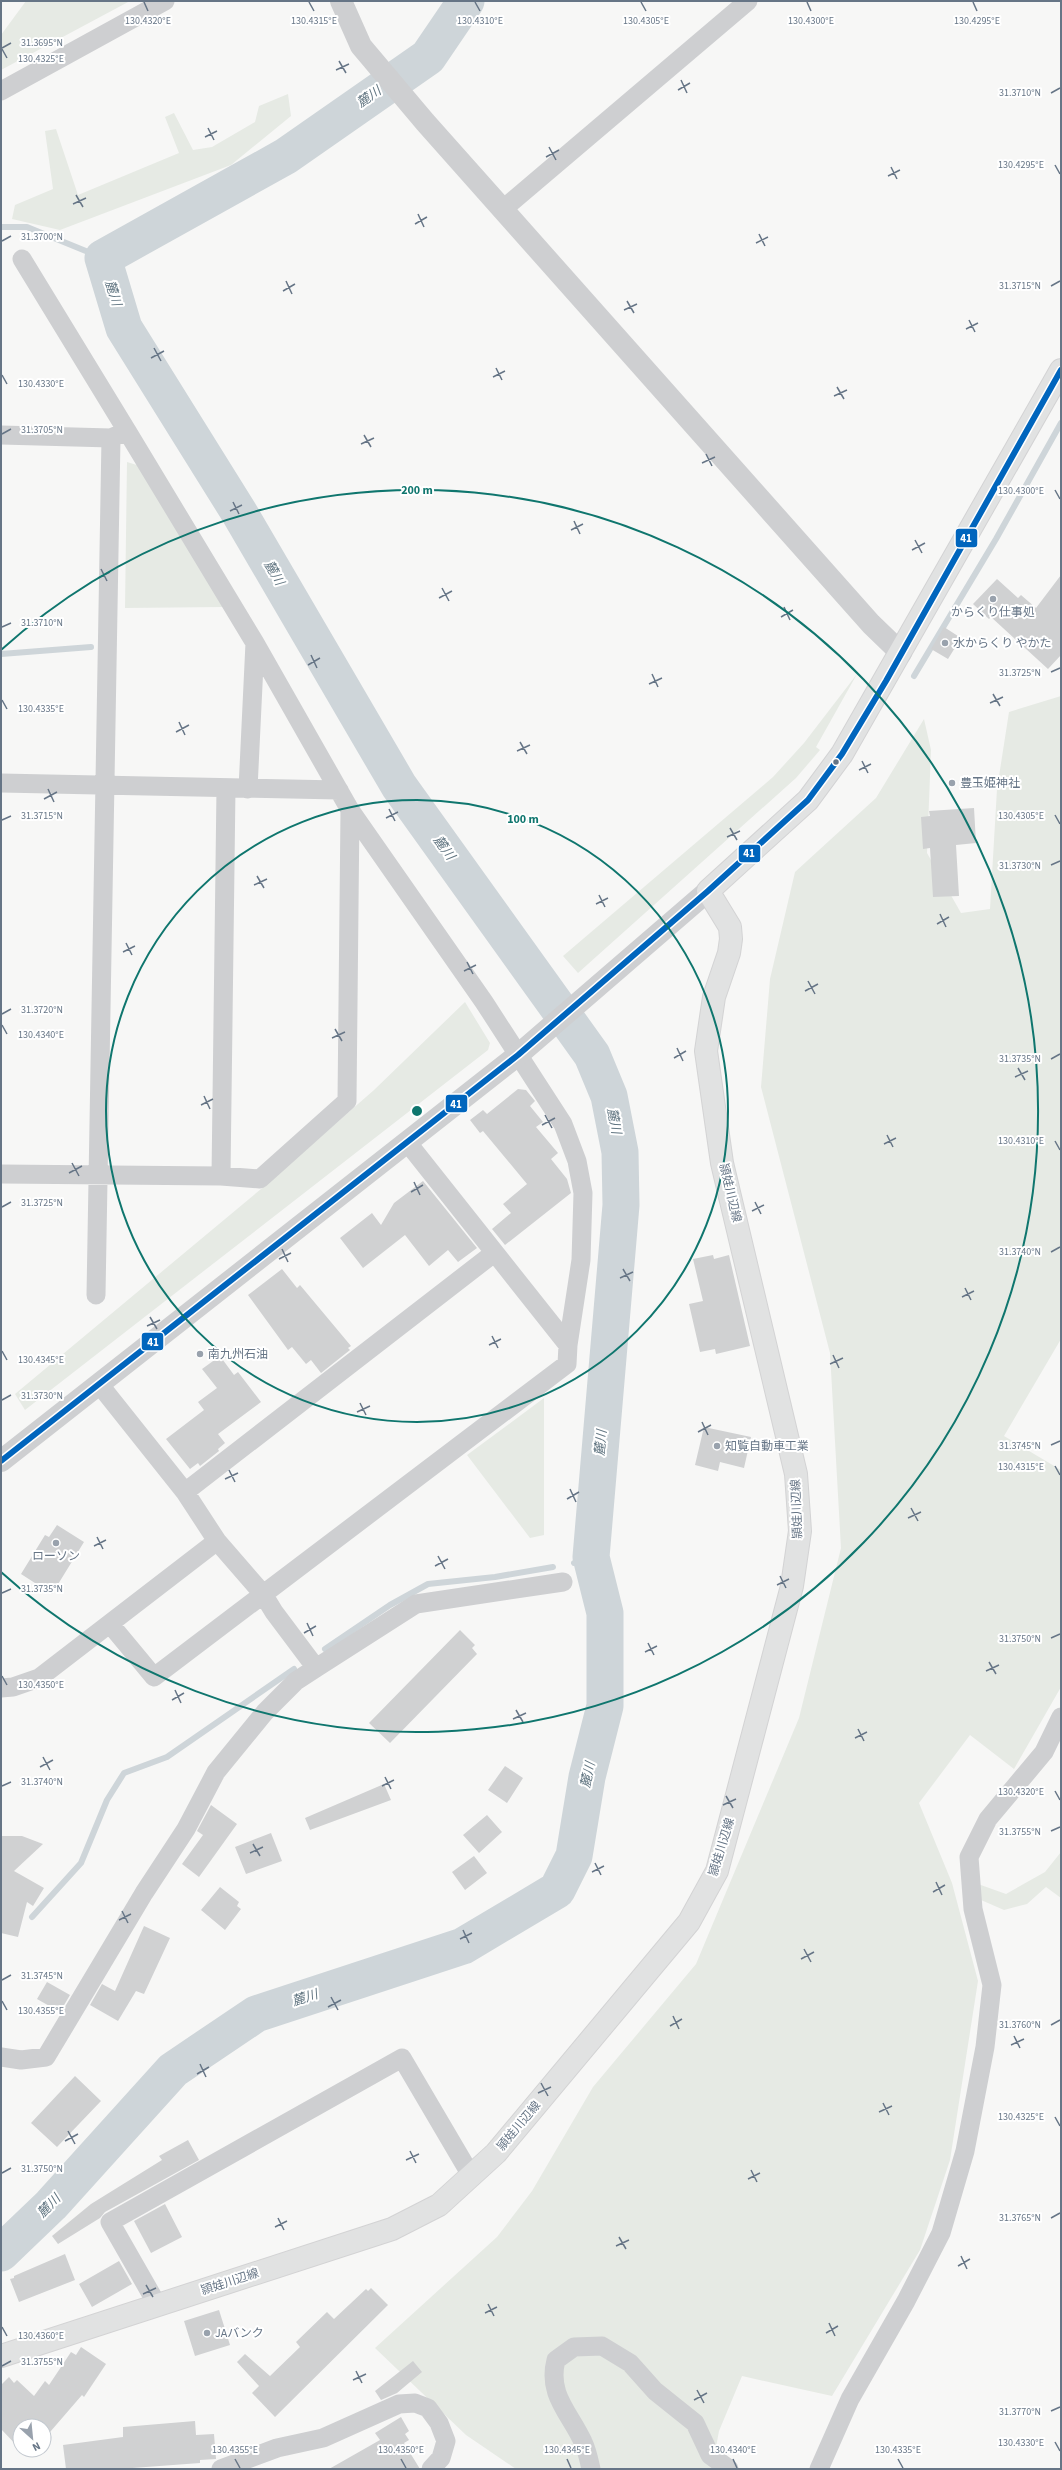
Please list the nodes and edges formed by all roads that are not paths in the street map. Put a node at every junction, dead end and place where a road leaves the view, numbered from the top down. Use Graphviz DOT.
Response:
graph roads {
  1 [pos="165,1"];
  2 [pos="340,1"];
  3 [pos="748,1"];
  4 [pos="1,91"];
  5 [pos="502,210"];
  6 [pos="22,259"];
  7 [pos="1061,370"];
  8 [pos="119,434"];
  9 [pos="1,435"];
  10 [pos="255,643"];
  11 [pos="901,653"];
  12 [pos="1,783"];
  13 [pos="104,784"];
  14 [pos="226,788"];
  15 [pos="248,789"];
  16 [pos="339,790"];
  17 [pos="350,810"];
  18 [pos="708,891"];
  19 [pos="523,1051"];
  20 [pos="407,1142"];
  21 [pos="1,1174"];
  22 [pos="96,1175"];
  23 [pos="221,1176"];
  24 [pos="494,1253"];
  25 [pos="96,1295"];
  26 [pos="568,1345"];
  27 [pos="99,1384"];
  28 [pos="1,1462"];
  29 [pos="185,1492"];
  30 [pos="217,1541"];
  31 [pos="563,1582"];
  32 [pos="264,1594"];
  33 [pos="110,1624"];
  34 [pos="316,1668"];
  35 [pos="1,1688"];
  36 [pos="1061,1717"];
  37 [pos="1,2057"];
  38 [pos="472,2177"];
  39 [pos="158,2306"];
  40 [pos="1,2356"];
  41 [pos="221,2469"];
  42 [pos="431,2469"];
  43 [pos="591,2469"];
  44 [pos="729,2469"];
  45 [pos="819,2469"];
  1 -- 4 [label="street"];
  2 -- 5 [label="street"];
  3 -- 5 [label="street"];
  5 -- 11 [label="street"];
  6 -- 8 [label="street"];
  7 -- 11 [label="main road"];
  8 -- 9 [label="street"];
  8 -- 10 [label="street"];
  8 -- 13 [label="street"];
  10 -- 15 [label="street"];
  10 -- 16 [label="street"];
  11 -- 18 [label="main road"];
  12 -- 13 [label="street"];
  13 -- 14 [label="street"];
  13 -- 22 [label="street"];
  14 -- 15 [label="street"];
  14 -- 23 [label="street"];
  15 -- 16 [label="street"];
  16 -- 17 [label="street"];
  17 -- 19 [label="street"];
  17 -- 23 [label="street"];
  18 -- 19 [label="street"];
  18 -- 38 [label="main road, 頴娃川辺線"];
  19 -- 20 [label="street"];
  19 -- 26 [label="street"];
  20 -- 24 [label="street"];
  20 -- 27 [label="street"];
  21 -- 22 [label="street"];
  22 -- 23 [label="street"];
  22 -- 25 [label="street"];
  24 -- 26 [label="street"];
  24 -- 29 [label="street"];
  26 -- 32 [label="street"];
  27 -- 28 [label="street"];
  27 -- 29 [label="street"];
  29 -- 30 [label="street"];
  30 -- 32 [label="street"];
  30 -- 33 [label="street"];
  31 -- 34 [label="street"];
  32 -- 33 [label="street"];
  32 -- 34 [label="street"];
  33 -- 35 [label="street"];
  34 -- 37 [label="street"];
  36 -- 45 [label="street"];
  38 -- 39 [label="main road, 頴娃川辺線"];
  38 -- 39 [label="street"];
  39 -- 40 [label="main road, 頴娃川辺線"];
  41 -- 42 [label="street"];
  43 -- 44 [label="street"];
}
